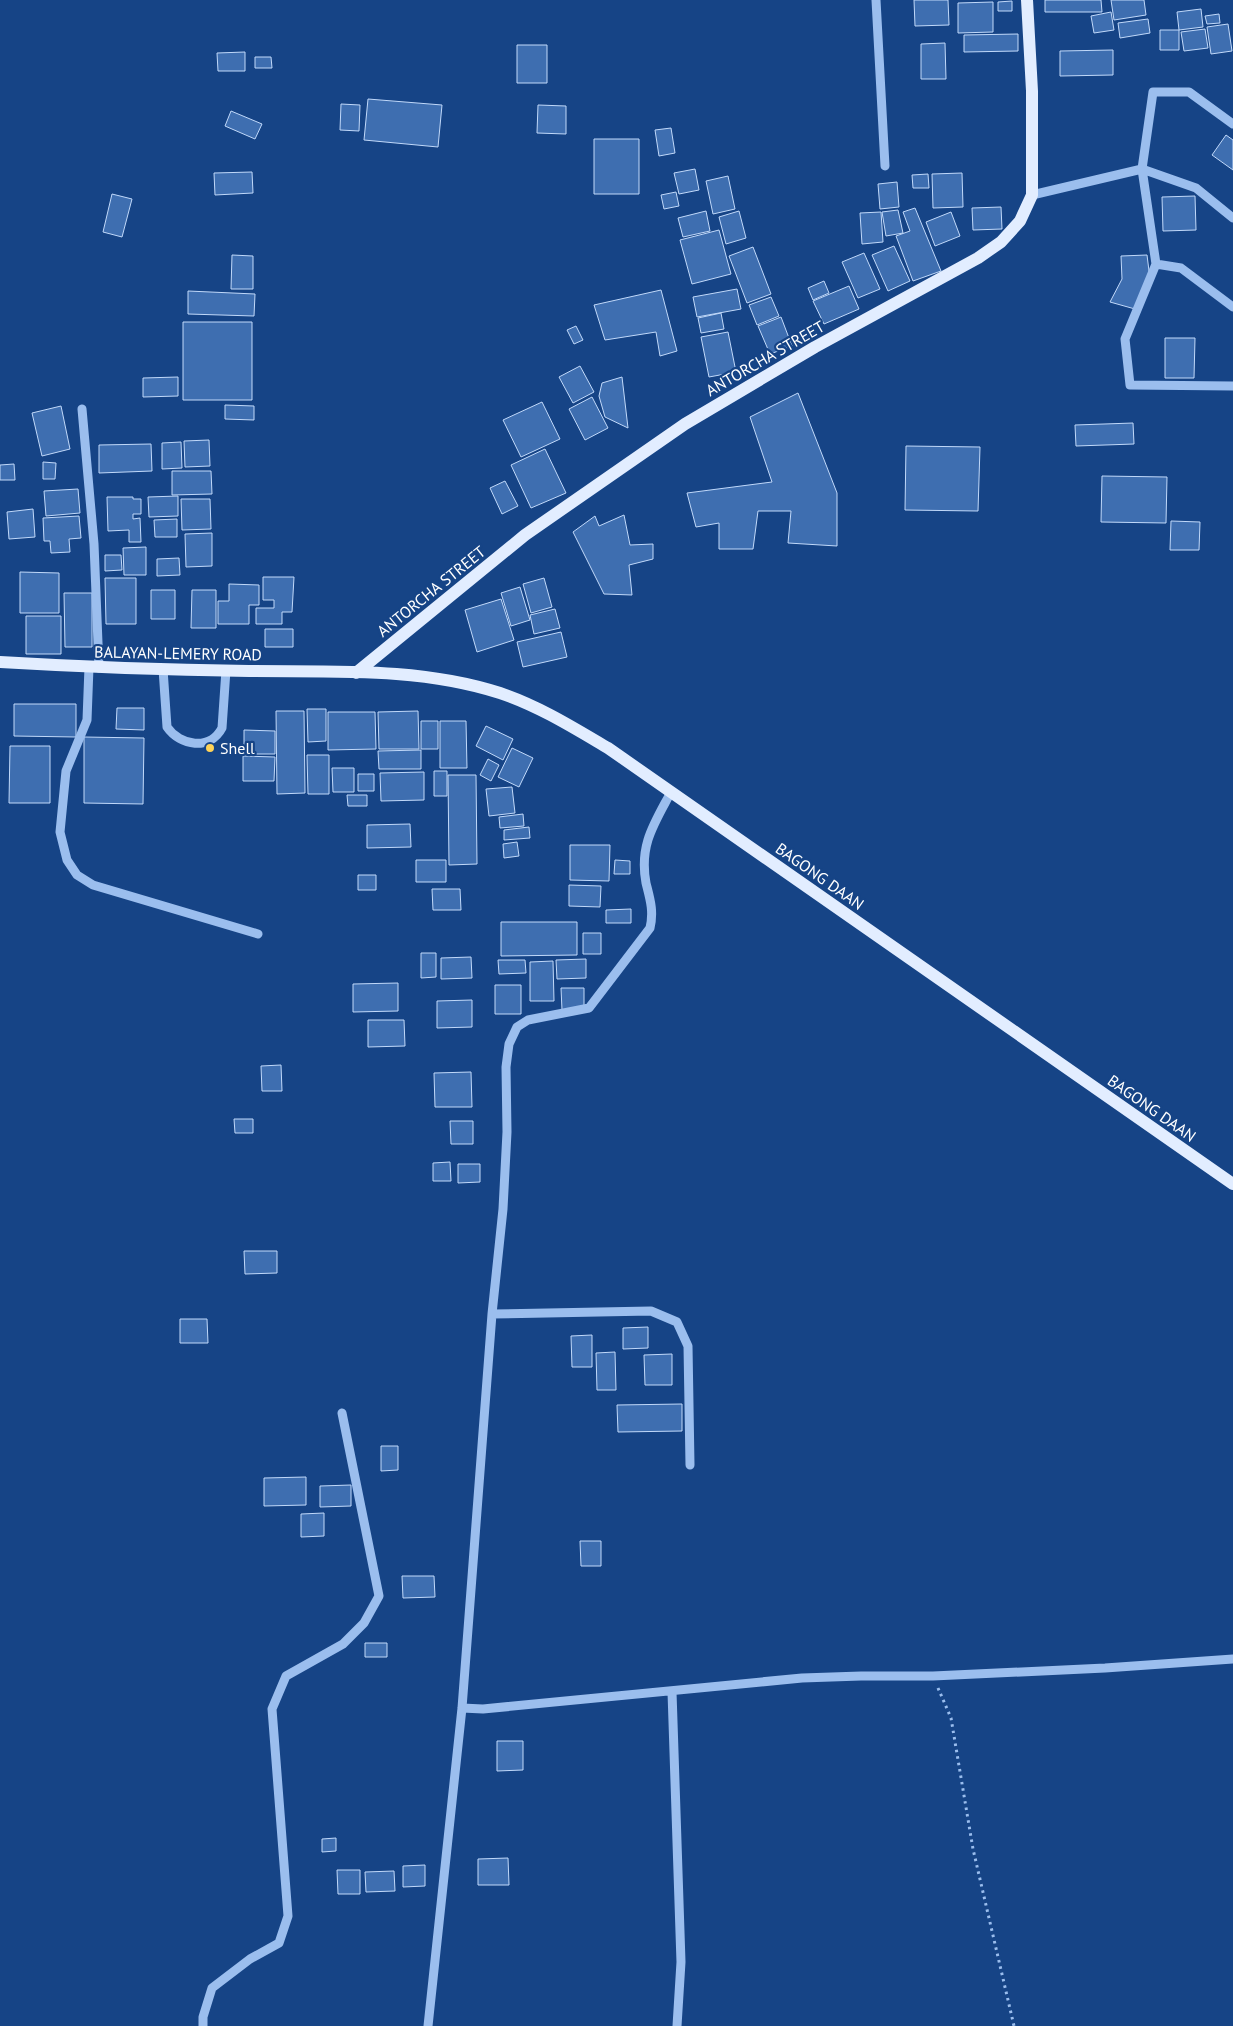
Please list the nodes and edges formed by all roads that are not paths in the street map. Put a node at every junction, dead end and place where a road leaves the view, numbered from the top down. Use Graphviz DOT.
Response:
graph roads {
  1 [pos="876,0"];
  2 [pos="1027,0"];
  3 [pos="1233,124"];
  4 [pos="885,166"];
  5 [pos="1142,168"];
  6 [pos="1032,195"];
  7 [pos="1233,218"];
  8 [pos="1156,264"];
  9 [pos="1233,306"];
  10 [pos="1233,386"];
  11 [pos="82,409"];
  12 [pos="0,662"];
  13 [pos="94,667"];
  14 [pos="163,669"];
  15 [pos="226,670"];
  16 [pos="356,673"];
  17 [pos="671,792"];
  18 [pos="258,934"];
  19 [pos="1233,1184"];
  20 [pos="492,1314"];
  21 [pos="342,1413"];
  22 [pos="690,1465"];
  23 [pos="1233,1659"];
  24 [pos="672,1692"];
  25 [pos="462,1708"];
  26 [pos="203,2026"];
  27 [pos="428,2026"];
  28 [pos="677,2026"];
  1 -- 4 [label="street"];
  2 -- 6 [label="main road, ANTORCHA STREET"];
  3 -- 5 [label="street"];
  5 -- 6 [label="street"];
  5 -- 7 [label="street"];
  5 -- 8 [label="street"];
  6 -- 16 [label="main road, ANTORCHA STREET"];
  8 -- 9 [label="street"];
  8 -- 10 [label="street"];
  11 -- 13 [label="street"];
  12 -- 13 [label="main road, BALAYAN-LEMERY ROAD"];
  13 -- 14 [label="main road, BALAYAN-LEMERY ROAD"];
  13 -- 18 [label="street"];
  14 -- 15 [label="main road, BALAYAN-LEMERY ROAD"];
  14 -- 15 [label="street"];
  15 -- 16 [label="main road, BALAYAN-LEMERY ROAD"];
  16 -- 17 [label="main road, BAGONG DAAN"];
  17 -- 19 [label="main road, BAGONG DAAN"];
  17 -- 20 [label="street"];
  20 -- 22 [label="street"];
  20 -- 25 [label="street"];
  21 -- 26 [label="street"];
  23 -- 24 [label="street"];
  24 -- 25 [label="street"];
  24 -- 28 [label="street"];
  25 -- 27 [label="street"];
}
